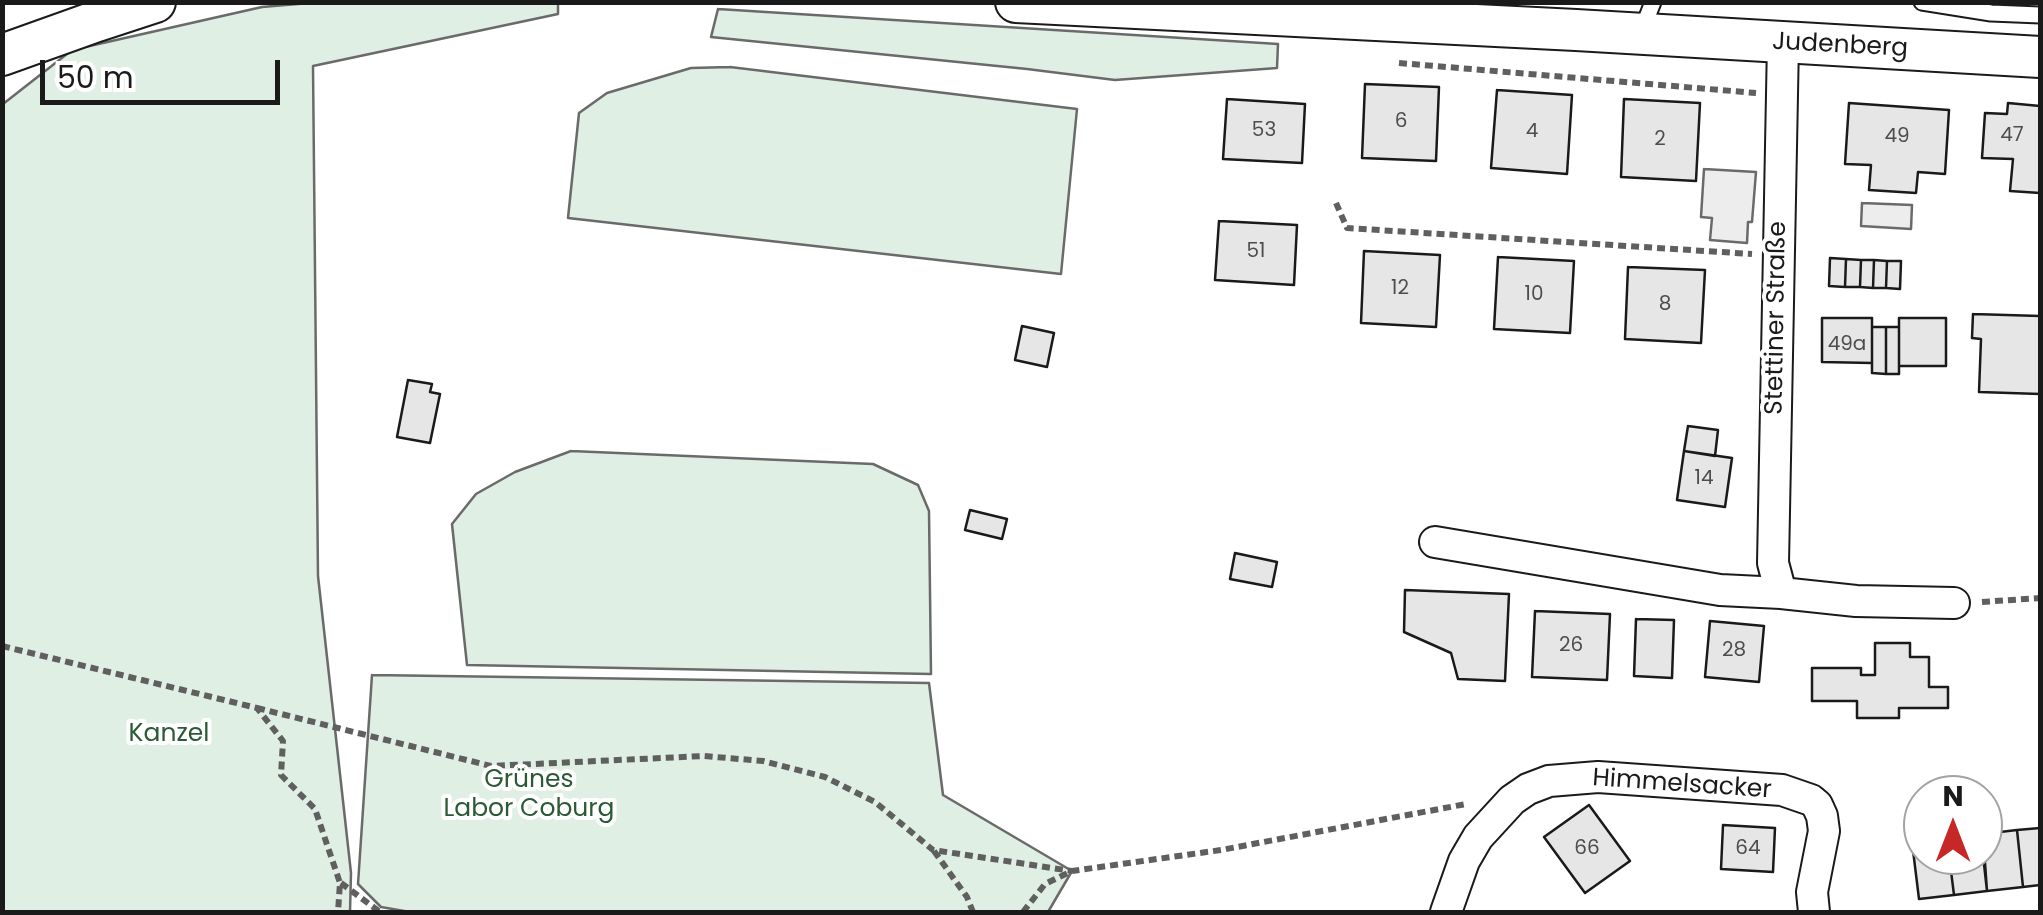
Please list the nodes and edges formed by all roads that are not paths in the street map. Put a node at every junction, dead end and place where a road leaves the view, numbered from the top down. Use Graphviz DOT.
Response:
graph roads {
  1 [pos="156,2"];
  2 [pos="1016,2"];
  3 [pos="1922,2"];
  4 [pos="1305,10"];
  5 [pos="2040,15"];
  6 [pos="1647,18"];
  7 [pos="1783,42"];
  8 [pos="2,56"];
  9 [pos="2040,57"];
  10 [pos="1435,542"];
  11 [pos="1780,593"];
  12 [pos="1954,604"];
  13 [pos="1446,912"];
  14 [pos="1814,912"];
  1 -- 8 [label="street"];
  2 -- 4 [label="street, Judenberg"];
  3 -- 5 [label="lane, Judenberg"];
  4 -- 6 [label="street, Judenberg"];
  6 -- 7 [label="street, Judenberg"];
  7 -- 9 [label="street, Judenberg"];
  7 -- 11 [label="street, Stettiner Straße"];
  10 -- 11 [label="street"];
  11 -- 12 [label="street"];
  13 -- 14 [label="street, Himmelsacker"];
}
